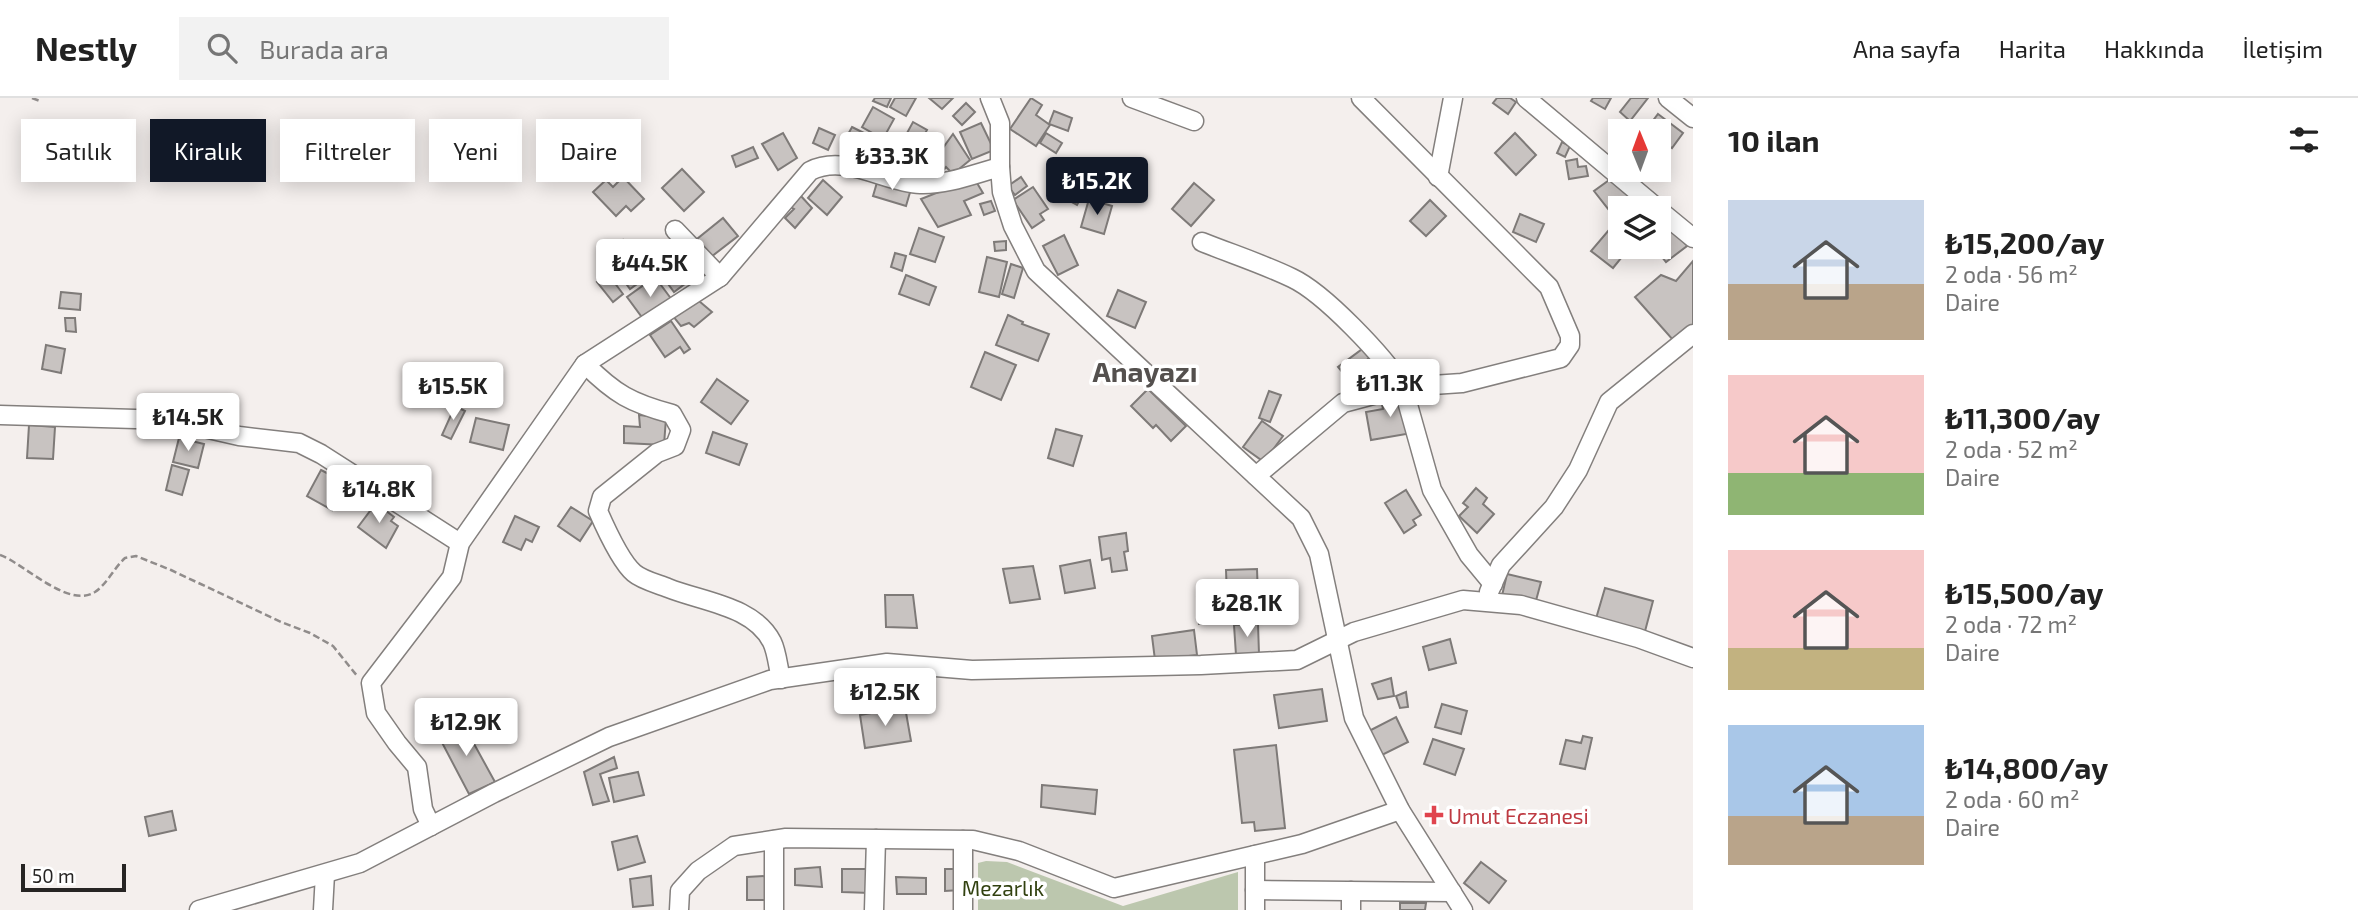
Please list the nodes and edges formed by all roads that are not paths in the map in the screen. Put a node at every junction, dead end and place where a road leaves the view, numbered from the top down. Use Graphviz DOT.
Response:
graph roads {
  1 [pos="990,98"];
  2 [pos="1132,98"];
  3 [pos="1361,98"];
  4 [pos="1453,98"];
  5 [pos="1526,98"];
  6 [pos="1668,98"];
  7 [pos="1693,118"];
  8 [pos="1194,121"];
  9 [pos="1000,167"];
  10 [pos="1438,177"];
  11 [pos="1643,196"];
  12 [pos="1671,220"];
  13 [pos="675,230"];
  14 [pos="1693,238"];
  15 [pos="1202,242"];
  16 [pos="720,276"];
  17 [pos="1693,334"];
  18 [pos="585,364"];
  19 [pos="1403,387"];
  20 [pos="0,415"];
  21 [pos="1256,476"];
  22 [pos="460,543"];
  23 [pos="1493,584"];
  24 [pos="1484,602"];
  25 [pos="1339,640"];
  26 [pos="1693,658"];
  27 [pos="781,679"];
  28 [pos="1401,810"];
  29 [pos="432,826"];
  30 [pos="774,839"];
  31 [pos="876,839"];
  32 [pos="963,840"];
  33 [pos="1255,855"];
  34 [pos="325,874"];
  35 [pos="1255,890"];
  36 [pos="1351,891"];
  37 [pos="1452,892"];
  38 [pos="1464,909"];
  39 [pos="199,910"];
  40 [pos="323,910"];
  41 [pos="679,910"];
  42 [pos="774,910"];
  43 [pos="874,910"];
  44 [pos="963,910"];
  45 [pos="1255,910"];
  46 [pos="1351,910"];
  1 -- 9 [label="street"];
  2 -- 8 [label="street"];
  3 -- 10 [label="street"];
  4 -- 10 [label="street"];
  5 -- 11 [label="street"];
  6 -- 7 [label="street"];
  9 -- 16 [label="street"];
  9 -- 21 [label="street"];
  10 -- 19 [label="street"];
  12 -- 14 [label="street"];
  13 -- 16 [label="street"];
  15 -- 19 [label="street"];
  16 -- 18 [label="street"];
  17 -- 23 [label="street"];
  18 -- 22 [label="street"];
  18 -- 27 [label="street"];
  19 -- 21 [label="street"];
  19 -- 23 [label="street"];
  20 -- 22 [label="street"];
  21 -- 25 [label="street"];
  22 -- 29 [label="street"];
  23 -- 24 [label="street"];
  24 -- 25 [label="street"];
  24 -- 26 [label="street"];
  25 -- 27 [label="street"];
  25 -- 28 [label="street"];
  27 -- 29 [label="street"];
  28 -- 33 [label="street"];
  28 -- 37 [label="street"];
  29 -- 34 [label="street"];
  30 -- 31 [label="street"];
  30 -- 41 [label="street"];
  30 -- 42 [label="street"];
  31 -- 32 [label="street"];
  31 -- 43 [label="street"];
  32 -- 33 [label="street"];
  32 -- 44 [label="street"];
  33 -- 35 [label="street"];
  34 -- 39 [label="street"];
  34 -- 40 [label="street"];
  35 -- 36 [label="street"];
  35 -- 45 [label="street"];
  36 -- 37 [label="street"];
  36 -- 46 [label="street"];
  37 -- 38 [label="street"];
}
